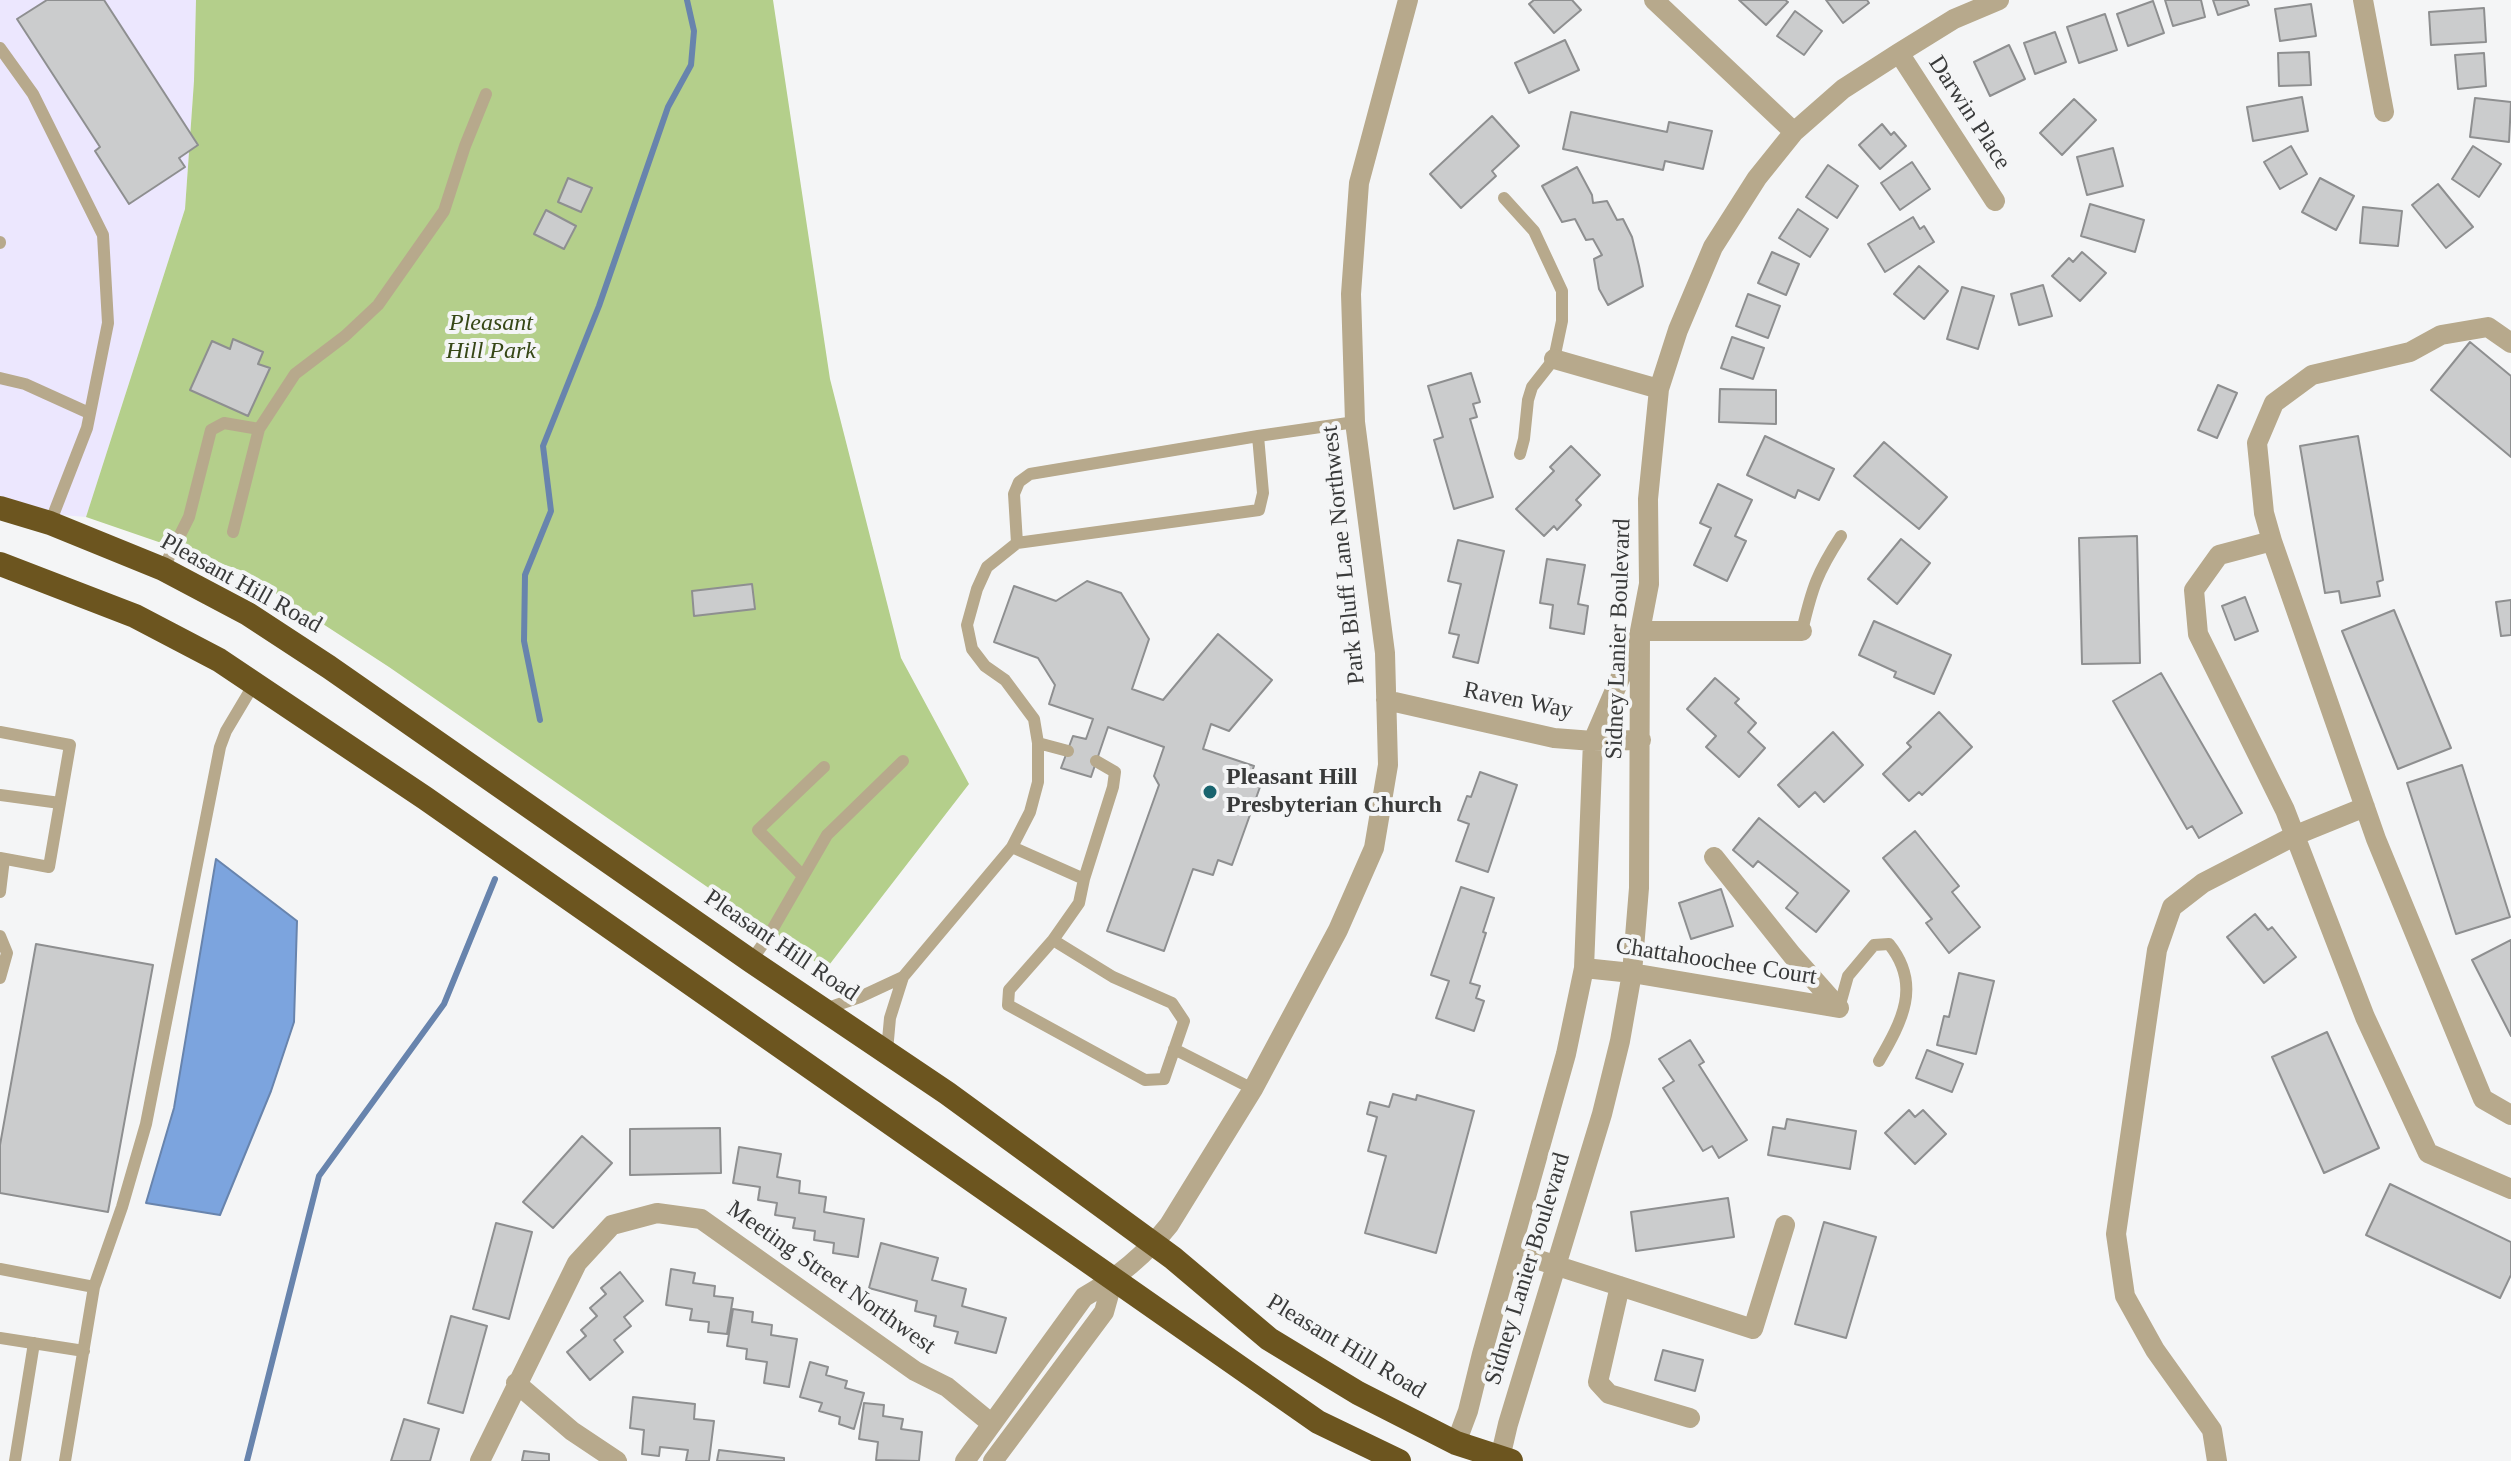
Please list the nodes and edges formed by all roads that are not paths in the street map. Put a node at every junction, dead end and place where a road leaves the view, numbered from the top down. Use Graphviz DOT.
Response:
graph roads {
  1 [pos="1408,0"];
  2 [pos="1654,0"];
  3 [pos="1999,0"];
  4 [pos="2363,0"];
  5 [pos="0,48"];
  6 [pos="1899,53"];
  7 [pos="486,94"];
  8 [pos="2384,112"];
  9 [pos="1794,132"];
  10 [pos="1504,198"];
  11 [pos="1995,201"];
  12 [pos="2511,343"];
  13 [pos="1554,359"];
  14 [pos="0,378"];
  15 [pos="1659,389"];
  16 [pos="89,413"];
  17 [pos="1355,422"];
  18 [pos="259,429"];
  19 [pos="1258,436"];
  20 [pos="1520,454"];
  21 [pos="0,508"];
  22 [pos="50,523"];
  23 [pos="233,532"];
  24 [pos="1841,536"];
  25 [pos="2272,541"];
  26 [pos="1017,543"];
  27 [pos="0,564"];
  28 [pos="163,569"];
  29 [pos="1640,631"];
  30 [pos="1802,631"];
  31 [pos="254,684"];
  32 [pos="1386,700"];
  33 [pos="0,732"];
  34 [pos="1641,740"];
  35 [pos="1593,741"];
  36 [pos="1038,743"];
  37 [pos="1068,751"];
  38 [pos="903,761"];
  39 [pos="1096,761"];
  40 [pos="824,767"];
  41 [pos="0,795"];
  42 [pos="60,803"];
  43 [pos="2365,807"];
  44 [pos="2296,835"];
  45 [pos="1012,847"];
  46 [pos="1714,857"];
  47 [pos="2,858"];
  48 [pos="803,876"];
  49 [pos="1084,879"];
  50 [pos="0,892"];
  51 [pos="0,936"];
  52 [pos="1053,940"];
  53 [pos="751,961"];
  54 [pos="1584,968"];
  55 [pos="1632,973"];
  56 [pos="903,977"];
  57 [pos="0,978"];
  58 [pos="1839,1008"];
  59 [pos="823,1010"];
  60 [pos="1174,1049"];
  61 [pos="887,1052"];
  62 [pos="1879,1061"];
  63 [pos="1253,1089"];
  64 [pos="2511,1115"];
  65 [pos="2511,1189"];
  66 [pos="1785,1225"];
  67 [pos="1154,1244"];
  68 [pos="1511,1251"];
  69 [pos="1556,1266"];
  70 [pos="0,1269"];
  71 [pos="1113,1280"];
  72 [pos="1620,1286"];
  73 [pos="94,1287"];
  74 [pos="0,1338"];
  75 [pos="34,1343"];
  76 [pos="84,1351"];
  77 [pos="516,1383"];
  78 [pos="1690,1418"];
  79 [pos="992,1424"];
  80 [pos="1456,1443"];
  81 [pos="1505,1459"];
  82 [pos="15,1461"];
  83 [pos="65,1461"];
  84 [pos="480,1461"];
  85 [pos="617,1461"];
  86 [pos="965,1461"];
  87 [pos="993,1461"];
  88 [pos="1399,1461"];
  89 [pos="2217,1461"];
  1 -- 17 [label="street, Park Bluff Lane Northwest"];
  2 -- 9 [label="street"];
  3 -- 6 [label="street, Sidney Lanier Boulevard"];
  4 -- 8 [label="street"];
  5 -- 16 [label="lane"];
  6 -- 9 [label="street, Sidney Lanier Boulevard"];
  6 -- 11 [label="street, Darwin Place"];
  7 -- 18 [label="lane"];
  9 -- 15 [label="street, Sidney Lanier Boulevard"];
  10 -- 13 [label="lane"];
  12 -- 25 [label="street"];
  13 -- 15 [label="street"];
  13 -- 20 [label="lane"];
  14 -- 16 [label="lane"];
  15 -- 29 [label="street, Sidney Lanier Boulevard"];
  16 -- 22 [label="lane"];
  17 -- 19 [label="lane"];
  17 -- 32 [label="street, Park Bluff Lane Northwest"];
  18 -- 23 [label="lane"];
  18 -- 28 [label="lane"];
  19 -- 26 [label="lane"];
  19 -- 26 [label="lane"];
  21 -- 22 [label="highway, Pleasant Hill Road"];
  22 -- 28 [label="highway, Pleasant Hill Road"];
  24 -- 30 [label="lane"];
  25 -- 43 [label="street"];
  25 -- 44 [label="street"];
  26 -- 36 [label="lane"];
  27 -- 31 [label="highway"];
  28 -- 53 [label="highway, Pleasant Hill Road"];
  29 -- 30 [label="street"];
  29 -- 34 [label="street, Sidney Lanier Boulevard"];
  29 -- 35 [label="street"];
  31 -- 71 [label="highway"];
  31 -- 73 [label="lane"];
  32 -- 35 [label="street, Raven Way"];
  32 -- 63 [label="street, Park Bluff Lane Northwest"];
  33 -- 42 [label="lane"];
  34 -- 35 [label="street, Raven Way"];
  34 -- 55 [label="street, Sidney Lanier Boulevard"];
  35 -- 54 [label="street"];
  36 -- 37 [label="lane"];
  36 -- 45 [label="lane"];
  38 -- 48 [label="lane"];
  39 -- 49 [label="lane"];
  40 -- 48 [label="lane"];
  41 -- 42 [label="lane"];
  42 -- 47 [label="lane"];
  43 -- 44 [label="street"];
  43 -- 64 [label="street"];
  44 -- 65 [label="street"];
  44 -- 89 [label="street"];
  45 -- 49 [label="lane"];
  45 -- 56 [label="lane"];
  46 -- 58 [label="street"];
  47 -- 50 [label="lane"];
  48 -- 53 [label="lane"];
  49 -- 52 [label="lane"];
  51 -- 57 [label="lane"];
  52 -- 60 [label="lane"];
  52 -- 60 [label="lane"];
  53 -- 59 [label="highway, Pleasant Hill Road"];
  54 -- 55 [label="street, Chattahoochee Court"];
  54 -- 68 [label="street"];
  55 -- 58 [label="street, Chattahoochee Court"];
  55 -- 69 [label="street, Sidney Lanier Boulevard"];
  56 -- 59 [label="lane"];
  56 -- 61 [label="lane"];
  58 -- 62 [label="lane"];
  59 -- 61 [label="highway, Pleasant Hill Road"];
  60 -- 63 [label="lane"];
  61 -- 67 [label="highway, Pleasant Hill Road"];
  63 -- 67 [label="street, Park Bluff Lane Northwest"];
  66 -- 72 [label="street"];
  67 -- 71 [label="street, Park Bluff Lane Northwest"];
  67 -- 80 [label="highway, Pleasant Hill Road"];
  68 -- 69 [label="street"];
  68 -- 80 [label="street"];
  69 -- 72 [label="street"];
  69 -- 81 [label="street, Sidney Lanier Boulevard"];
  70 -- 73 [label="lane"];
  71 -- 79 [label="street, Park Bluff Lane Northwest"];
  71 -- 87 [label="street"];
  71 -- 88 [label="highway"];
  72 -- 78 [label="street"];
  73 -- 76 [label="lane"];
  74 -- 75 [label="lane"];
  75 -- 76 [label="lane"];
  75 -- 82 [label="lane"];
  76 -- 83 [label="lane"];
  77 -- 79 [label="street, Meeting Street Northwest"];
  77 -- 84 [label="street, Meeting Street Northwest"];
  77 -- 85 [label="street"];
  79 -- 86 [label="street, Park Bluff Lane Northwest"];
  80 -- 81 [label="highway, Pleasant Hill Road"];
}
